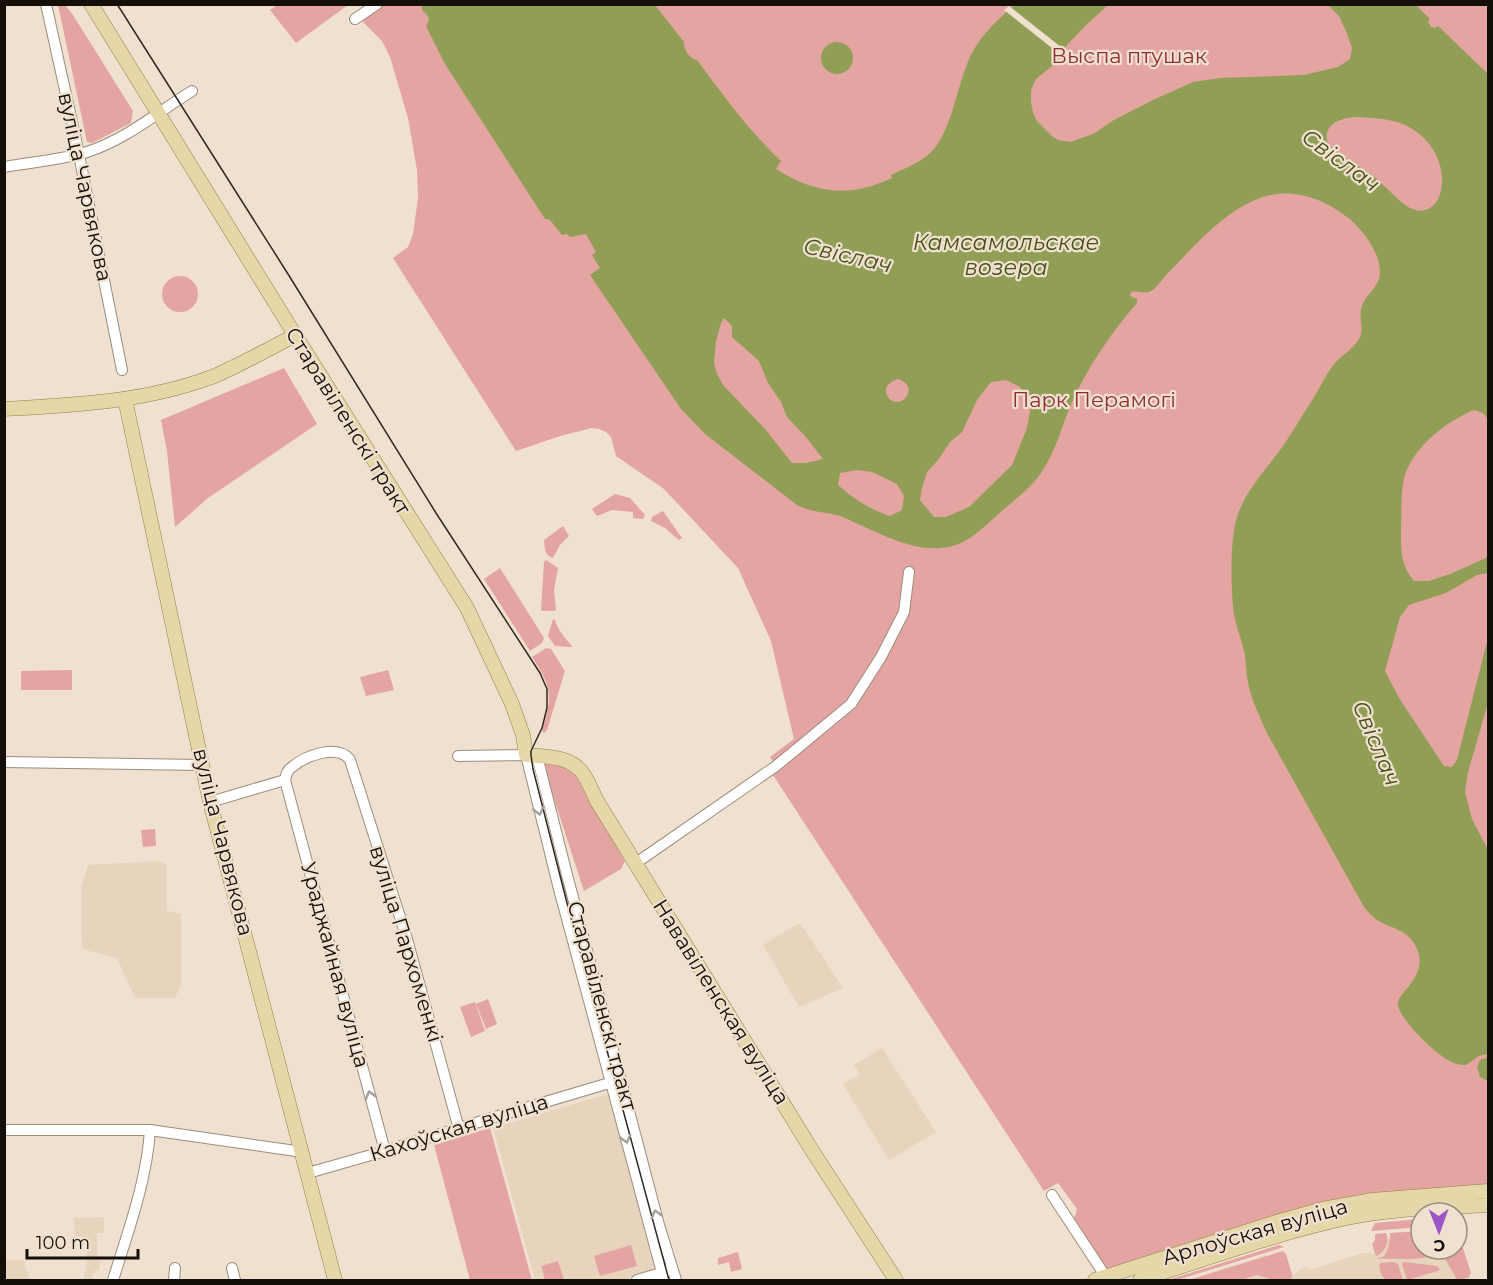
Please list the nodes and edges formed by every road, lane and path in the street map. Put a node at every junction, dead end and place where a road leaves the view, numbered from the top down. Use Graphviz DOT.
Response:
graph roads {
  1 [pos="46,4"];
  2 [pos="91,4"];
  3 [pos="377,4"];
  4 [pos="355,19"];
  5 [pos="192,92"];
  6 [pos="158,114"];
  7 [pos="79,154"];
  8 [pos="4,167"];
  9 [pos="295,335"];
  10 [pos="122,370"];
  11 [pos="125,399"];
  12 [pos="4,409"];
  13 [pos="909,572"];
  14 [pos="531,755"];
  15 [pos="458,756"];
  16 [pos="4,762"];
  17 [pos="202,765"];
  18 [pos="285,780"];
  19 [pos="210,802"];
  20 [pos="636,863"];
  21 [pos="616,1081"];
  22 [pos="459,1129"];
  23 [pos="4,1130"];
  24 [pos="150,1130"];
  25 [pos="303,1152"];
  26 [pos="385,1152"];
  27 [pos="308,1173"];
  28 [pos="1488,1191"];
  29 [pos="1446,1194"];
  30 [pos="1052,1196"];
  31 [pos="1448,1201"];
  32 [pos="1488,1205"];
  33 [pos="1469,1206"];
  34 [pos="1409,1210"];
  35 [pos="175,1268"];
  36 [pos="232,1268"];
  37 [pos="669,1276"];
  38 [pos="1100,1279"];
  39 [pos="113,1281"];
  40 [pos="174,1281"];
  41 [pos="235,1281"];
  42 [pos="335,1281"];
  43 [pos="637,1281"];
  44 [pos="896,1281"];
  45 [pos="1140,1281"];
  1 -- 7 [label="street, вуліца Чарвякова"];
  2 -- 6 [label="main road, Старавіленскі тракт"];
  3 -- 4 [label="street"];
  5 -- 6 [label="street"];
  6 -- 7 [label="street"];
  6 -- 9 [label="main road, Старавіленскі тракт"];
  7 -- 8 [label="street"];
  7 -- 10 [label="street, вуліца Чарвякова"];
  9 -- 11 [label="main road"];
  9 -- 14 [label="main road, Старавіленскі тракт"];
  11 -- 12 [label="main road"];
  11 -- 17 [label="main road, вуліца Чарвякова"];
  13 -- 20 [label="street"];
  14 -- 15 [label="street"];
  14 -- 20 [label="main road, Нававіленская вуліца"];
  14 -- 21 [label="street, Старавіленскі тракт"];
  16 -- 17 [label="street"];
  17 -- 19 [label="main road, вуліца Чарвякова"];
  18 -- 19 [label="street"];
  18 -- 22 [label="street, вуліца Пархоменкі"];
  26 -- 18 [label="street, Ураджайная вуліца, one-way"];
  19 -- 25 [label="main road, вуліца Чарвякова"];
  20 -- 44 [label="main road, Нававіленская вуліца"];
  21 -- 22 [label="street, Кахоўская вуліца"];
  21 -- 37 [label="street, Старавіленскі тракт"];
  22 -- 26 [label="street, Кахоўская вуліца"];
  23 -- 24 [label="street"];
  24 -- 25 [label="street"];
  24 -- 39 [label="street"];
  25 -- 27 [label="main road, вуліца Чарвякова"];
  26 -- 27 [label="street, Кахоўская вуліца"];
  27 -- 42 [label="main road, вуліца Чарвякова"];
  28 -- 29 [label="main road, Арлоўская вуліца"];
  29 -- 31 [label="main road"];
  29 -- 38 [label="main road, Арлоўская вуліца"];
  30 -- 38 [label="street"];
  32 -- 33 [label="main road, Арлоўская вуліца"];
  34 -- 45 [label="main road, Арлоўская вуліца"];
  35 -- 40 [label="street"];
  36 -- 41 [label="street"];
  37 -- 43 [label="street"];
}
